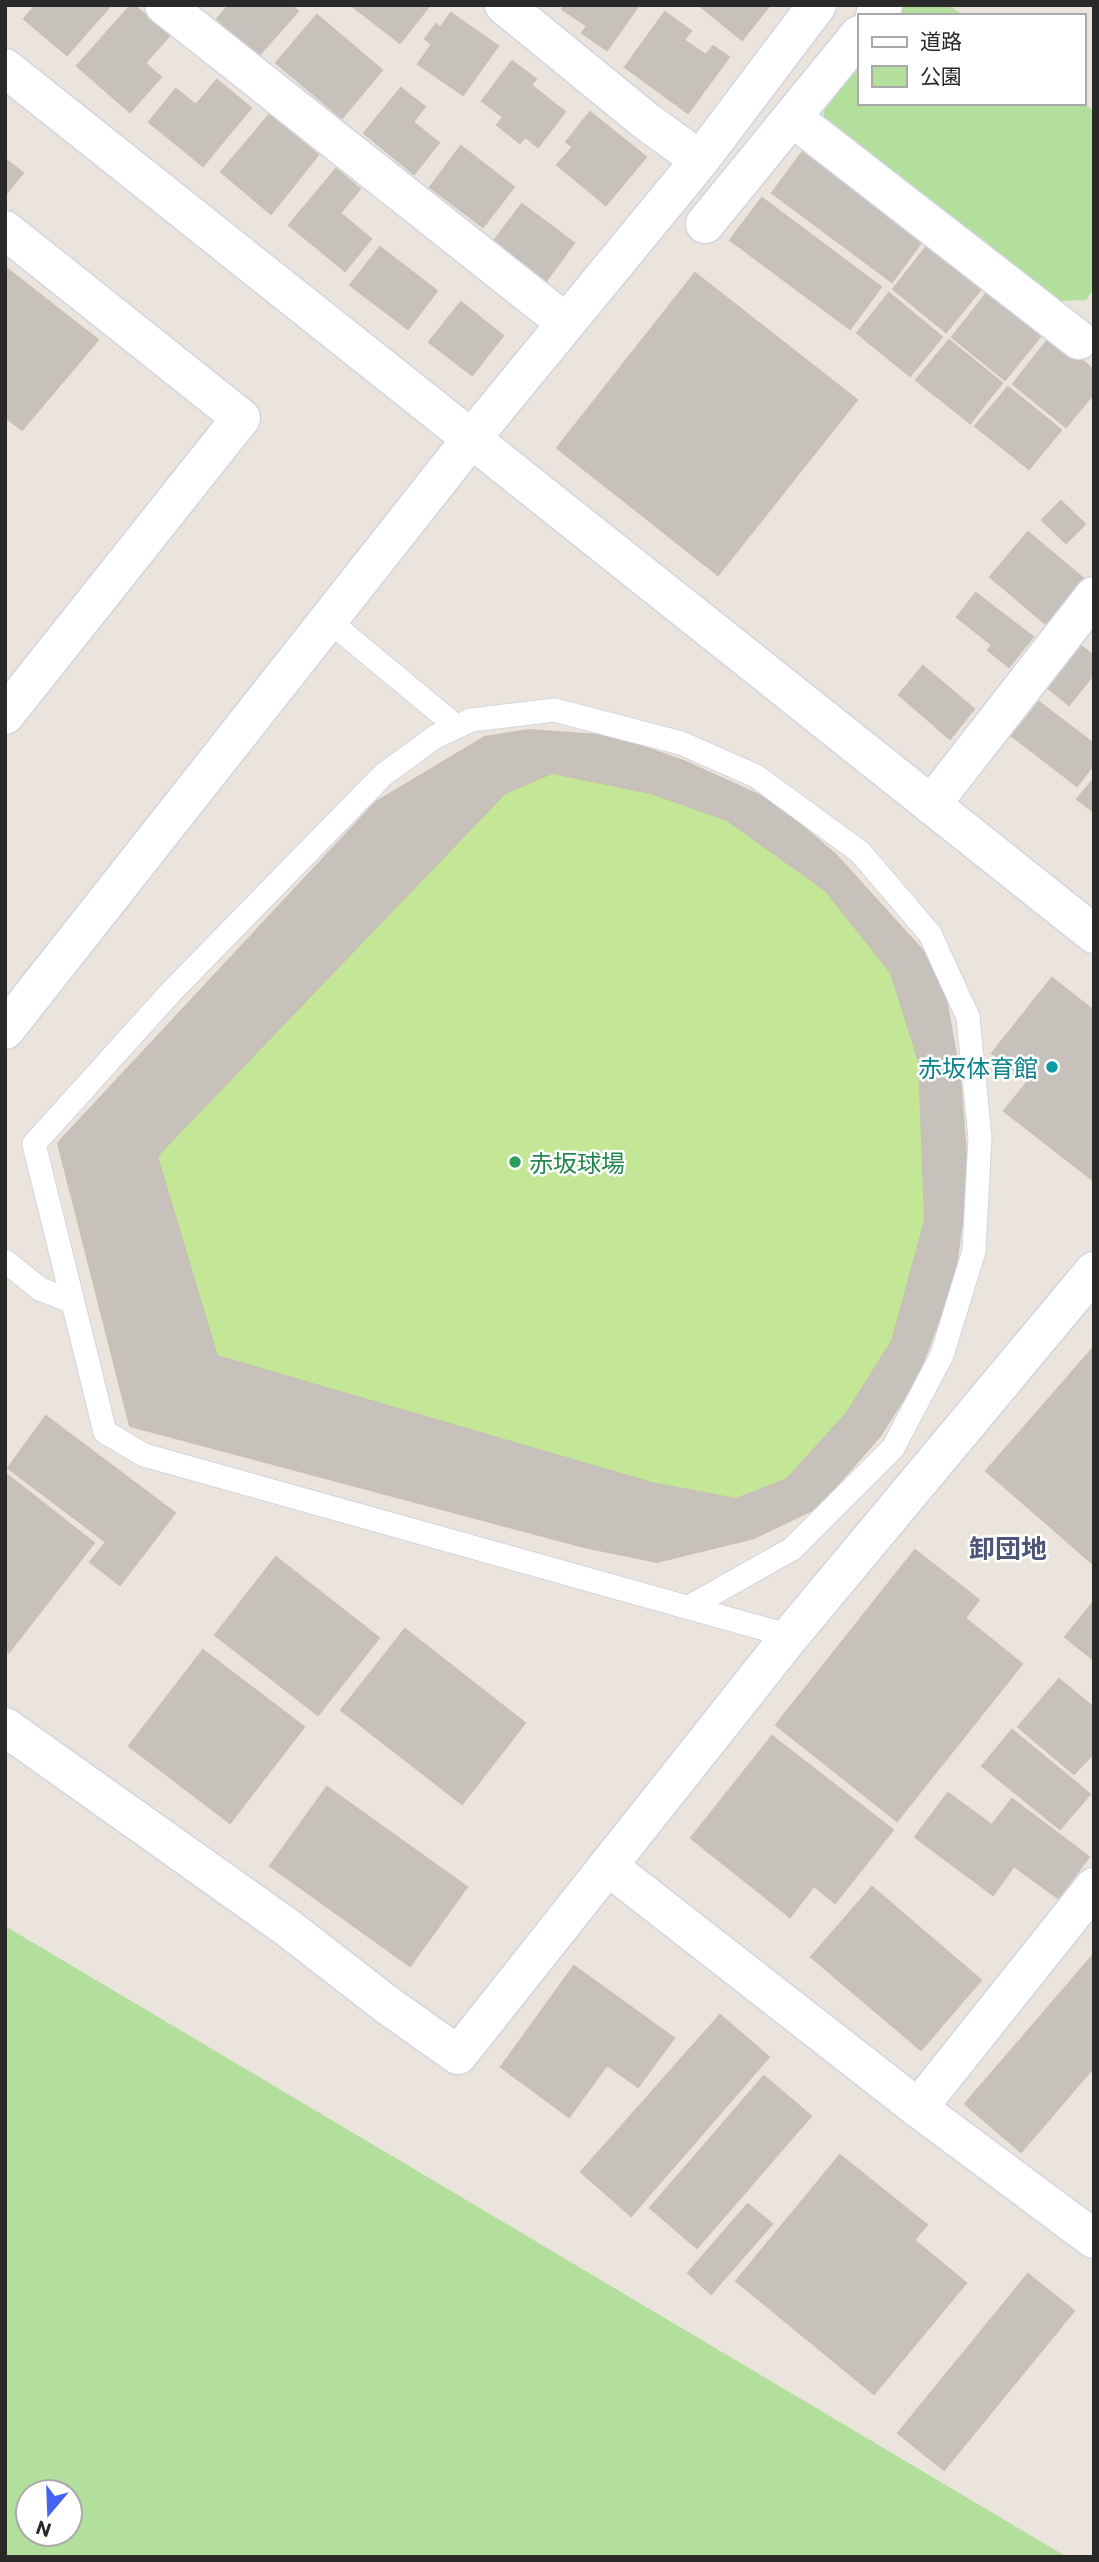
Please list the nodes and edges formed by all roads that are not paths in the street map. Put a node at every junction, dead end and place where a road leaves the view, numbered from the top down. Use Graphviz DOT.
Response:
graph roads {
  1 [pos="164,5"];
  2 [pos="504,5"];
  3 [pos="817,5"];
  4 [pos="858,36"];
  5 [pos="5,68"];
  6 [pos="793,118"];
  7 [pos="700,160"];
  8 [pos="705,224"];
  9 [pos="5,230"];
  10 [pos="566,323"];
  11 [pos="1089,337"];
  12 [pos="471,439"];
  13 [pos="1094,596"];
  14 [pos="328,620"];
  15 [pos="5,715"];
  16 [pos="457,727"];
  17 [pos="931,805"];
  18 [pos="1094,934"];
  19 [pos="5,1030"];
  20 [pos="5,1261"];
  21 [pos="1094,1270"];
  22 [pos="74,1302"];
  23 [pos="689,1607"];
  24 [pos="790,1636"];
  25 [pos="5,1727"];
  26 [pos="609,1867"];
  27 [pos="1094,1887"];
  28 [pos="918,2108"];
  29 [pos="1094,2239"];
  1 -- 10 [label="street"];
  2 -- 7 [label="street"];
  3 -- 7 [label="street"];
  4 -- 6 [label="street"];
  5 -- 12 [label="street"];
  6 -- 8 [label="street"];
  6 -- 11 [label="street"];
  7 -- 10 [label="street"];
  9 -- 15 [label="street"];
  10 -- 12 [label="street"];
  12 -- 14 [label="street"];
  12 -- 17 [label="street"];
  13 -- 17 [label="street"];
  14 -- 16 [label="lane"];
  14 -- 19 [label="street"];
  16 -- 22 [label="lane"];
  16 -- 23 [label="lane"];
  17 -- 18 [label="street"];
  20 -- 22 [label="lane"];
  21 -- 24 [label="street"];
  22 -- 23 [label="lane"];
  23 -- 24 [label="lane"];
  24 -- 26 [label="street"];
  25 -- 26 [label="street"];
  26 -- 28 [label="street"];
  27 -- 28 [label="street"];
  28 -- 29 [label="street"];
}
